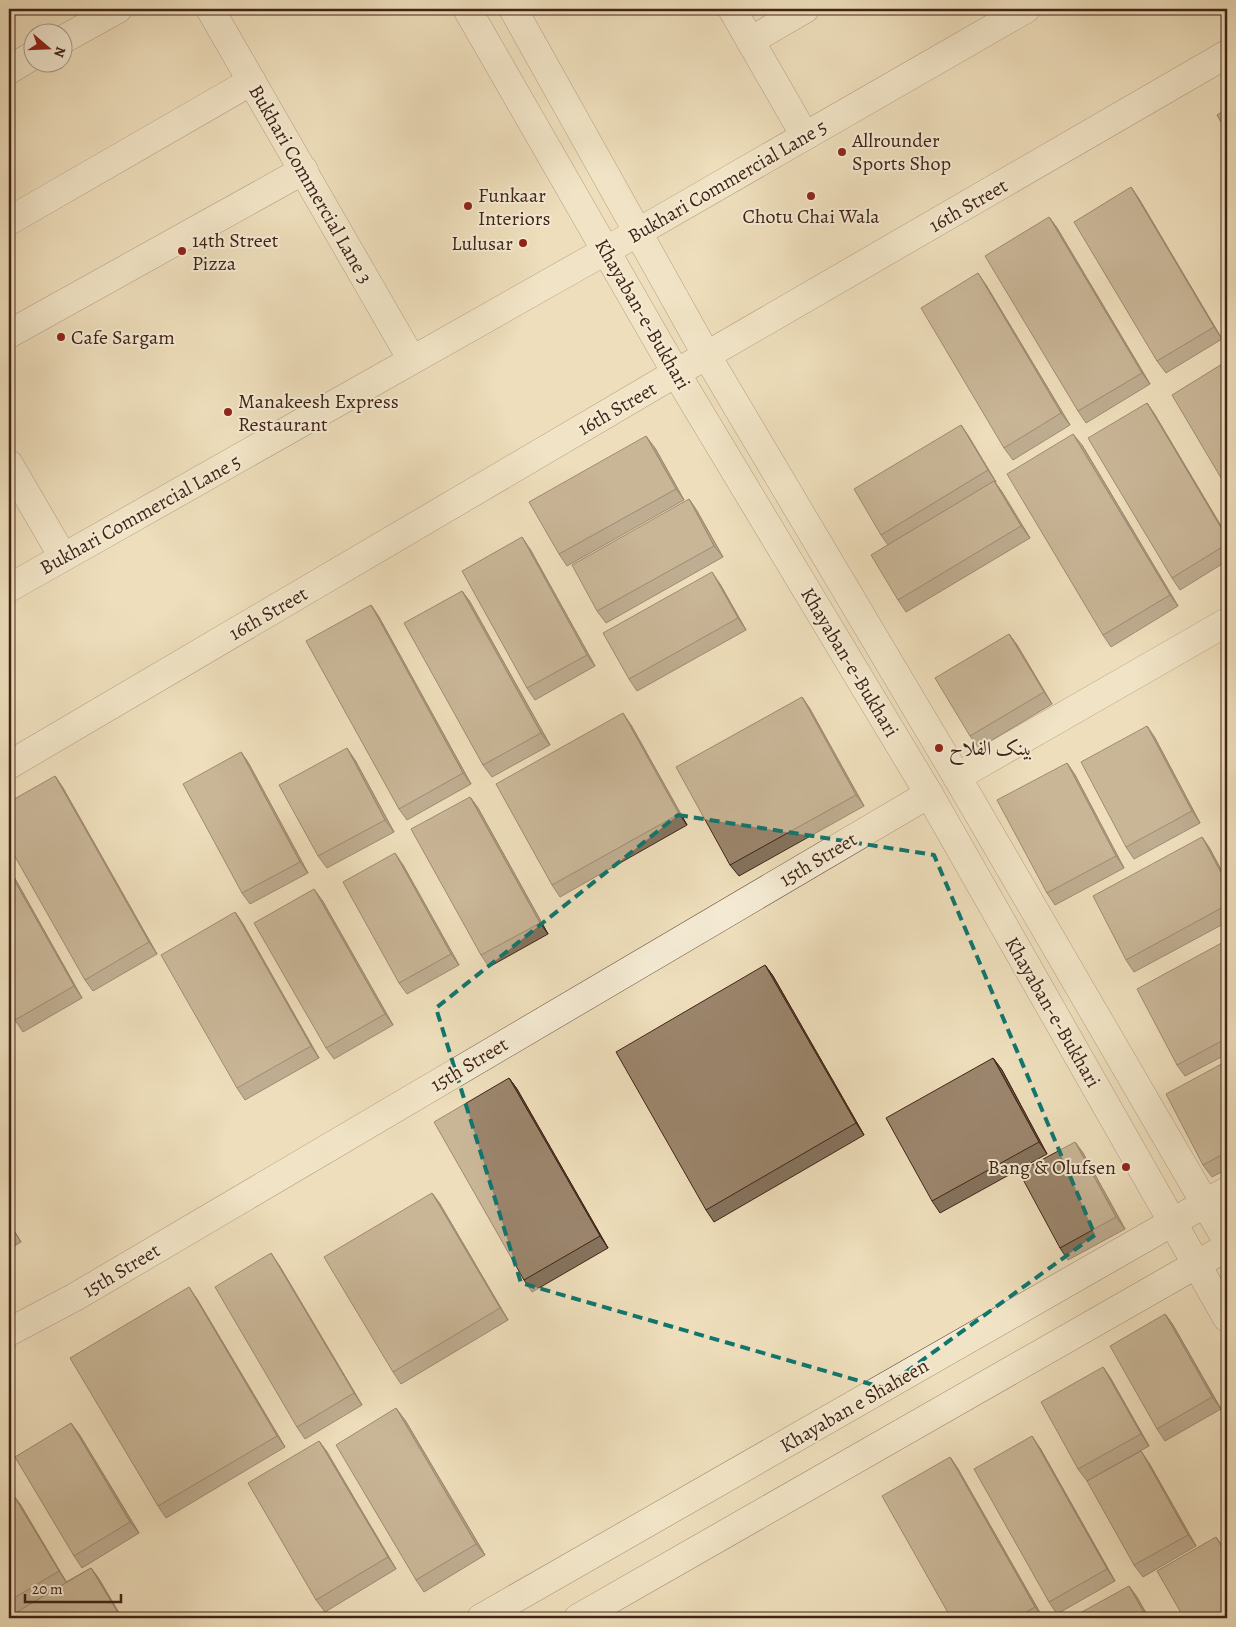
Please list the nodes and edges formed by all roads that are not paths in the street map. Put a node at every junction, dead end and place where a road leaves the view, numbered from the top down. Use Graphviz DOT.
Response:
graph roads {
  1 [pos="118,9"];
  2 [pos="210,9"];
  3 [pos="468,9"];
  4 [pos="513,9"];
  5 [pos="732,9"];
  6 [pos="806,9"];
  7 [pos="1026,9"];
  8 [pos="72,34"];
  9 [pos="750,41"];
  10 [pos="1227,54"];
  11 [pos="22,62"];
  12 [pos="9,70"];
  13 [pos="252,81"];
  14 [pos="804,136"];
  15 [pos="304,170"];
  16 [pos="9,221"];
  17 [pos="636,232"];
  18 [pos="607,250"];
  19 [pos="9,334"];
  20 [pos="706,356"];
  21 [pos="412,360"];
  22 [pos="676,373"];
  23 [pos="9,464"];
  24 [pos="62,557"];
  25 [pos="9,588"];
  26 [pos="1227,622"];
  27 [pos="9,765"];
  28 [pos="957,777"];
  29 [pos="929,794"];
  30 [pos="1216,1197"];
  31 [pos="1172,1222"];
  32 [pos="1227,1241"];
  33 [pos="1227,1247"];
  34 [pos="1197,1265"];
  35 [pos="1227,1318"];
  36 [pos="9,1332"];
  37 [pos="481,1618"];
  38 [pos="578,1618"];
  1 -- 8 [label="street"];
  2 -- 13 [label="street, Bukhari Commercial Lane 3"];
  3 -- 18 [label="street, Khayaban-e-Bukhari"];
  4 -- 17 [label="street, Khayaban-e-Bukhari"];
  5 -- 9 [label="street"];
  6 -- 9 [label="street"];
  7 -- 14 [label="street, Bukhari Commercial Lane 5"];
  9 -- 14 [label="street"];
  10 -- 20 [label="street, 16th Street"];
  11 -- 12 [label="street"];
  13 -- 15 [label="street, Bukhari Commercial Lane 3"];
  13 -- 16 [label="street"];
  14 -- 17 [label="street, Bukhari Commercial Lane 5"];
  15 -- 19 [label="street"];
  15 -- 21 [label="street, Bukhari Commercial Lane 3"];
  17 -- 18 [label="street, Bukhari Commercial Lane 5"];
  17 -- 20 [label="street, Khayaban-e-Bukhari"];
  18 -- 21 [label="street, Bukhari Commercial Lane 5"];
  18 -- 22 [label="street, Khayaban-e-Bukhari"];
  20 -- 22 [label="street, 16th Street"];
  20 -- 28 [label="street, Khayaban-e-Bukhari"];
  21 -- 24 [label="street, Bukhari Commercial Lane 5"];
  22 -- 27 [label="street, 16th Street"];
  22 -- 29 [label="street, Khayaban-e-Bukhari"];
  23 -- 24 [label="street"];
  24 -- 25 [label="street, Bukhari Commercial Lane 5"];
  26 -- 28 [label="street"];
  28 -- 30 [label="street, Khayaban-e-Bukhari"];
  29 -- 31 [label="street, Khayaban-e-Bukhari"];
  29 -- 36 [label="street, 15th Street"];
  30 -- 31 [label="street, Khayaban e Shaheen"];
  30 -- 32 [label="street, Khayaban-e-Bukhari"];
  31 -- 34 [label="street, Khayaban-e-Bukhari"];
  31 -- 37 [label="street, Khayaban e Shaheen"];
  33 -- 34 [label="street"];
  34 -- 35 [label="street, Khayaban-e-Bukhari"];
  34 -- 38 [label="street"];
}
